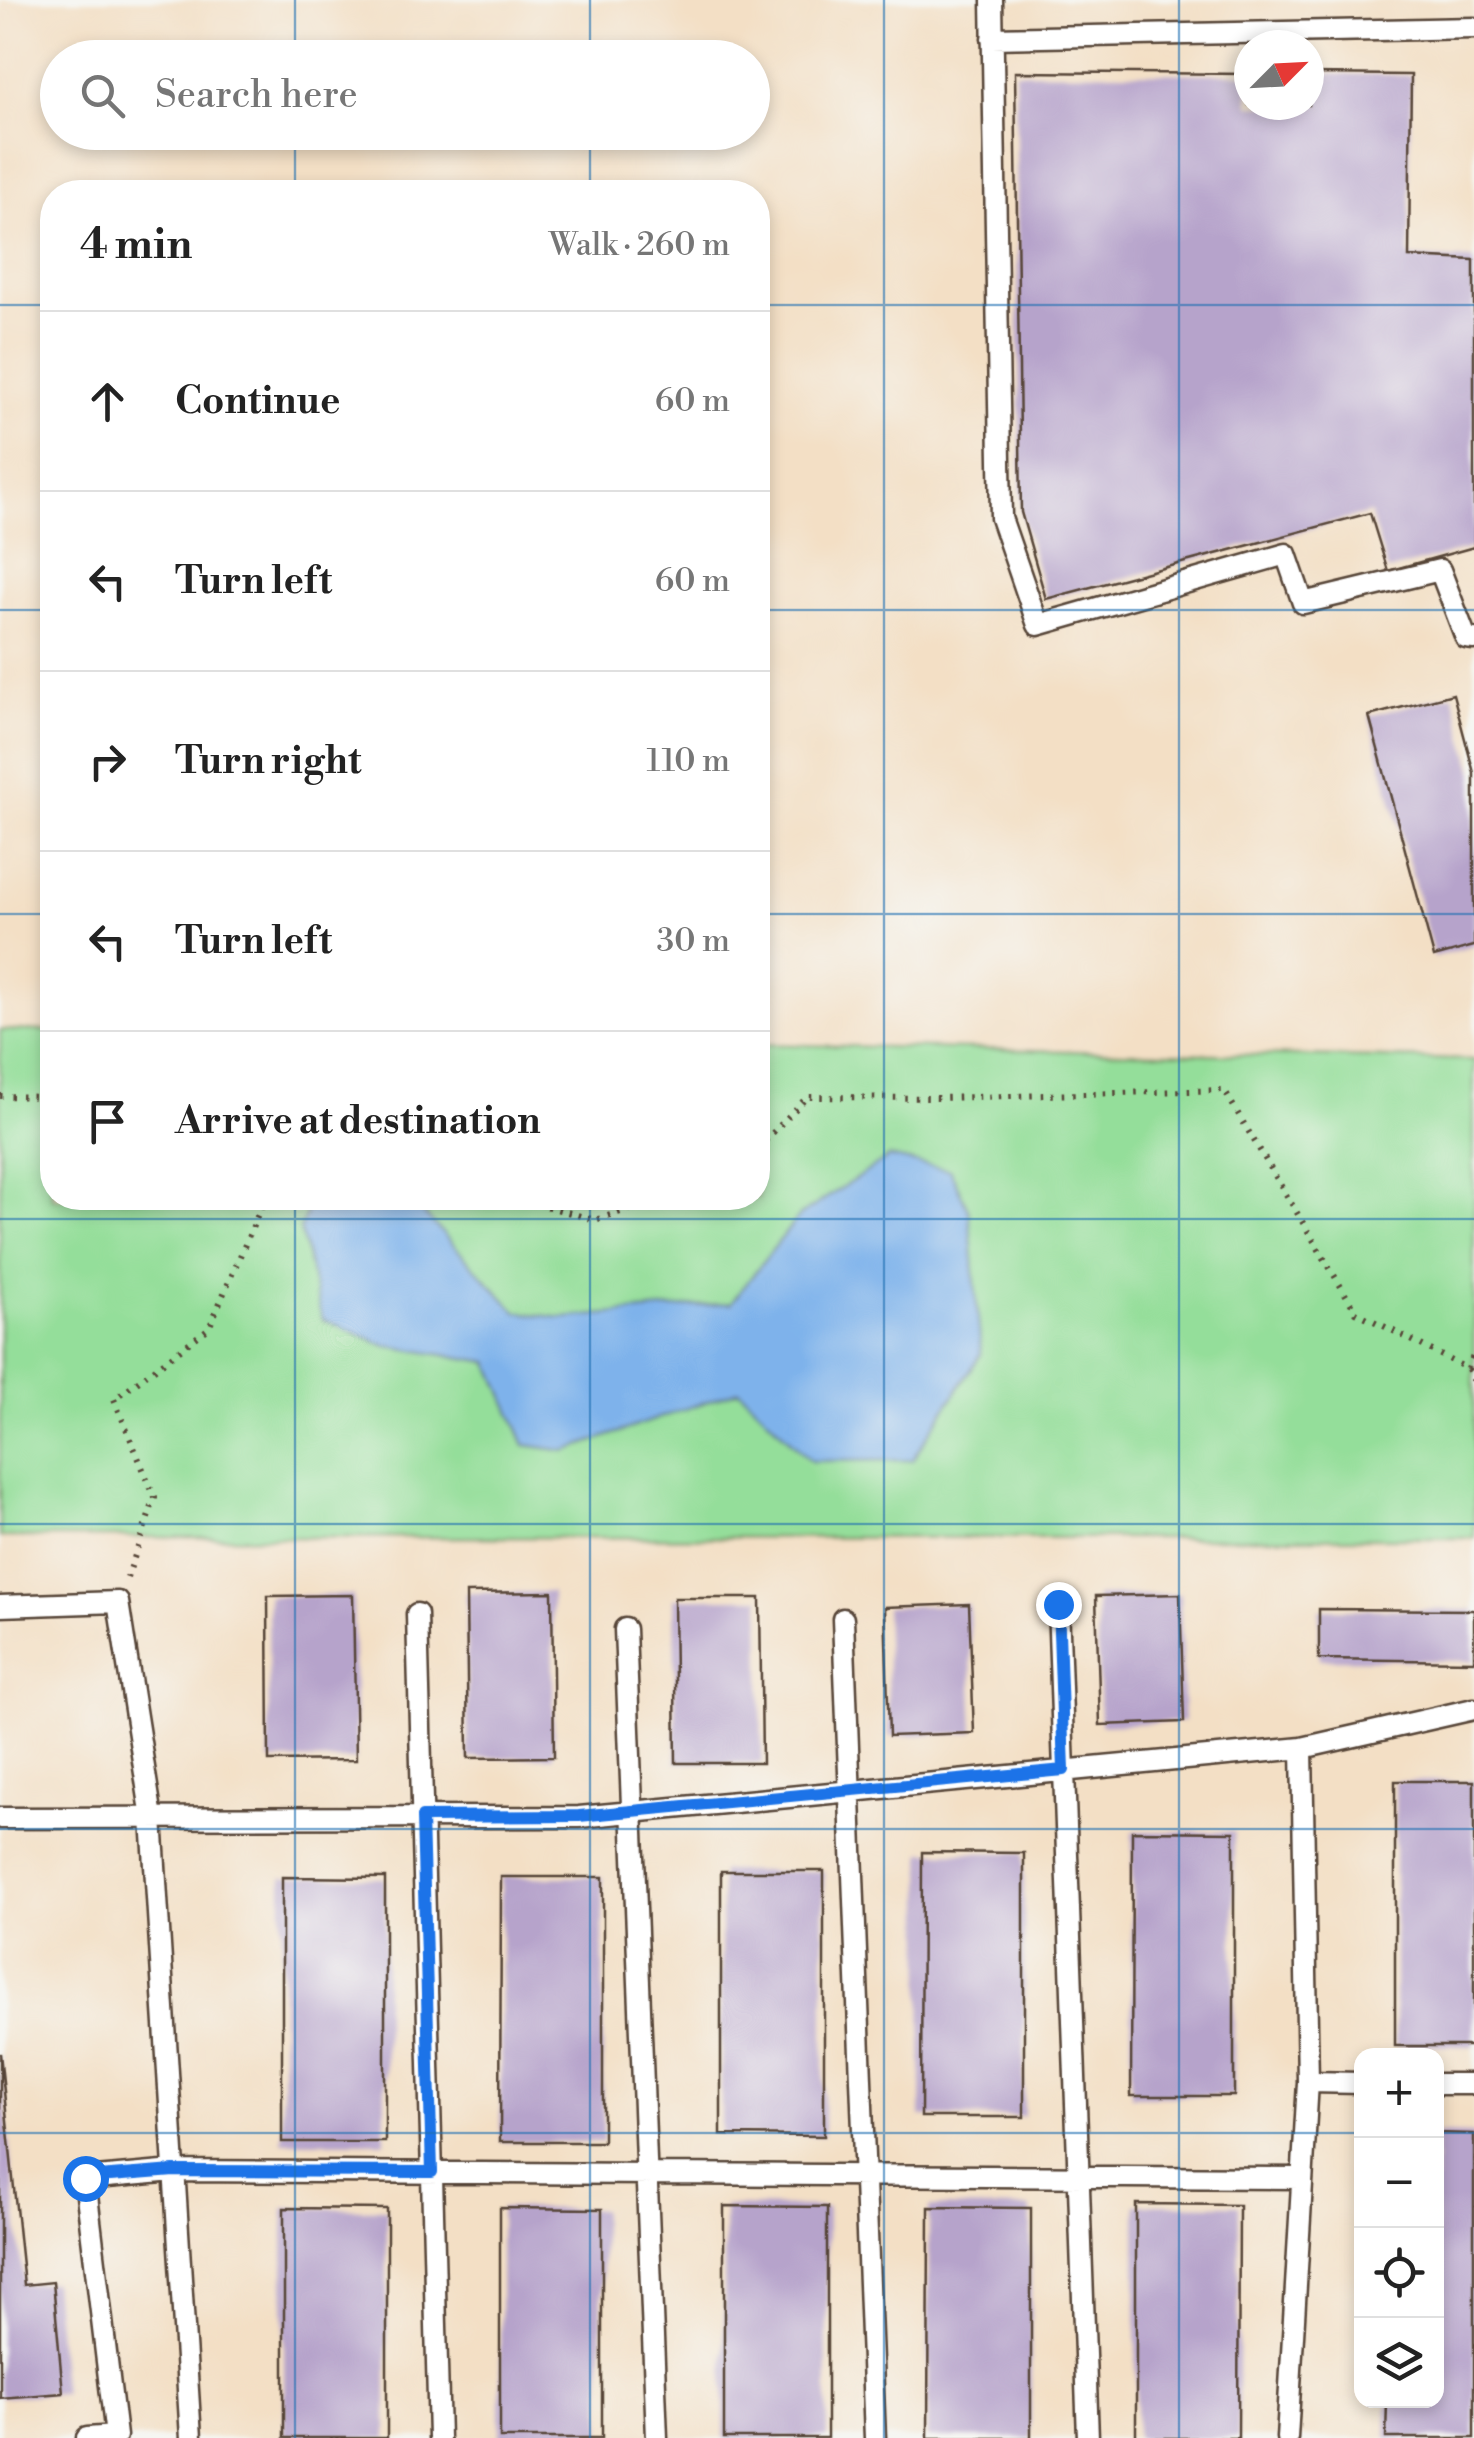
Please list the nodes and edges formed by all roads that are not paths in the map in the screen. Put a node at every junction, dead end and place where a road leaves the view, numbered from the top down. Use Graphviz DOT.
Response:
graph roads {
  1 [pos="992,0"];
  2 [pos="1474,28"];
  3 [pos="992,38"];
  4 [pos="1474,639"];
  5 [pos="1058,1604"];
  6 [pos="0,1606"];
  7 [pos="417,1614"];
  8 [pos="843,1619"];
  9 [pos="625,1629"];
  10 [pos="1474,1710"];
  11 [pos="1302,1748"];
  12 [pos="1064,1770"];
  13 [pos="850,1791"];
  14 [pos="632,1811"];
  15 [pos="422,1817"];
  16 [pos="0,1818"];
  17 [pos="152,1818"];
  18 [pos="1308,2082"];
  19 [pos="1354,2083"];
  20 [pos="1444,2084"];
  21 [pos="1474,2084"];
  22 [pos="174,2171"];
  23 [pos="432,2172"];
  24 [pos="646,2174"];
  25 [pos="865,2176"];
  26 [pos="1079,2177"];
  27 [pos="1302,2178"];
  28 [pos="86,2438"];
  29 [pos="191,2438"];
  30 [pos="439,2438"];
  31 [pos="657,2438"];
  32 [pos="876,2438"];
  33 [pos="1088,2438"];
  34 [pos="1286,2438"];
  1 -- 3 [label="lane"];
  2 -- 3 [label="lane"];
  3 -- 4 [label="lane"];
  5 -- 12 [label="lane"];
  6 -- 17 [label="lane"];
  7 -- 15 [label="lane"];
  8 -- 13 [label="lane"];
  9 -- 14 [label="lane"];
  10 -- 11 [label="lane"];
  11 -- 12 [label="lane"];
  11 -- 18 [label="lane"];
  12 -- 13 [label="lane"];
  12 -- 26 [label="lane"];
  13 -- 14 [label="lane"];
  13 -- 25 [label="lane"];
  14 -- 15 [label="lane"];
  14 -- 24 [label="lane"];
  15 -- 17 [label="lane"];
  15 -- 23 [label="lane"];
  16 -- 17 [label="lane"];
  17 -- 22 [label="lane"];
  18 -- 19 [label="lane"];
  18 -- 27 [label="lane"];
  20 -- 21 [label="lane"];
  22 -- 23 [label="lane"];
  22 -- 28 [label="lane"];
  22 -- 29 [label="lane"];
  23 -- 24 [label="lane"];
  23 -- 30 [label="lane"];
  24 -- 25 [label="lane"];
  24 -- 31 [label="lane"];
  25 -- 26 [label="lane"];
  25 -- 32 [label="lane"];
  26 -- 27 [label="lane"];
  26 -- 33 [label="lane"];
  27 -- 34 [label="lane"];
}
